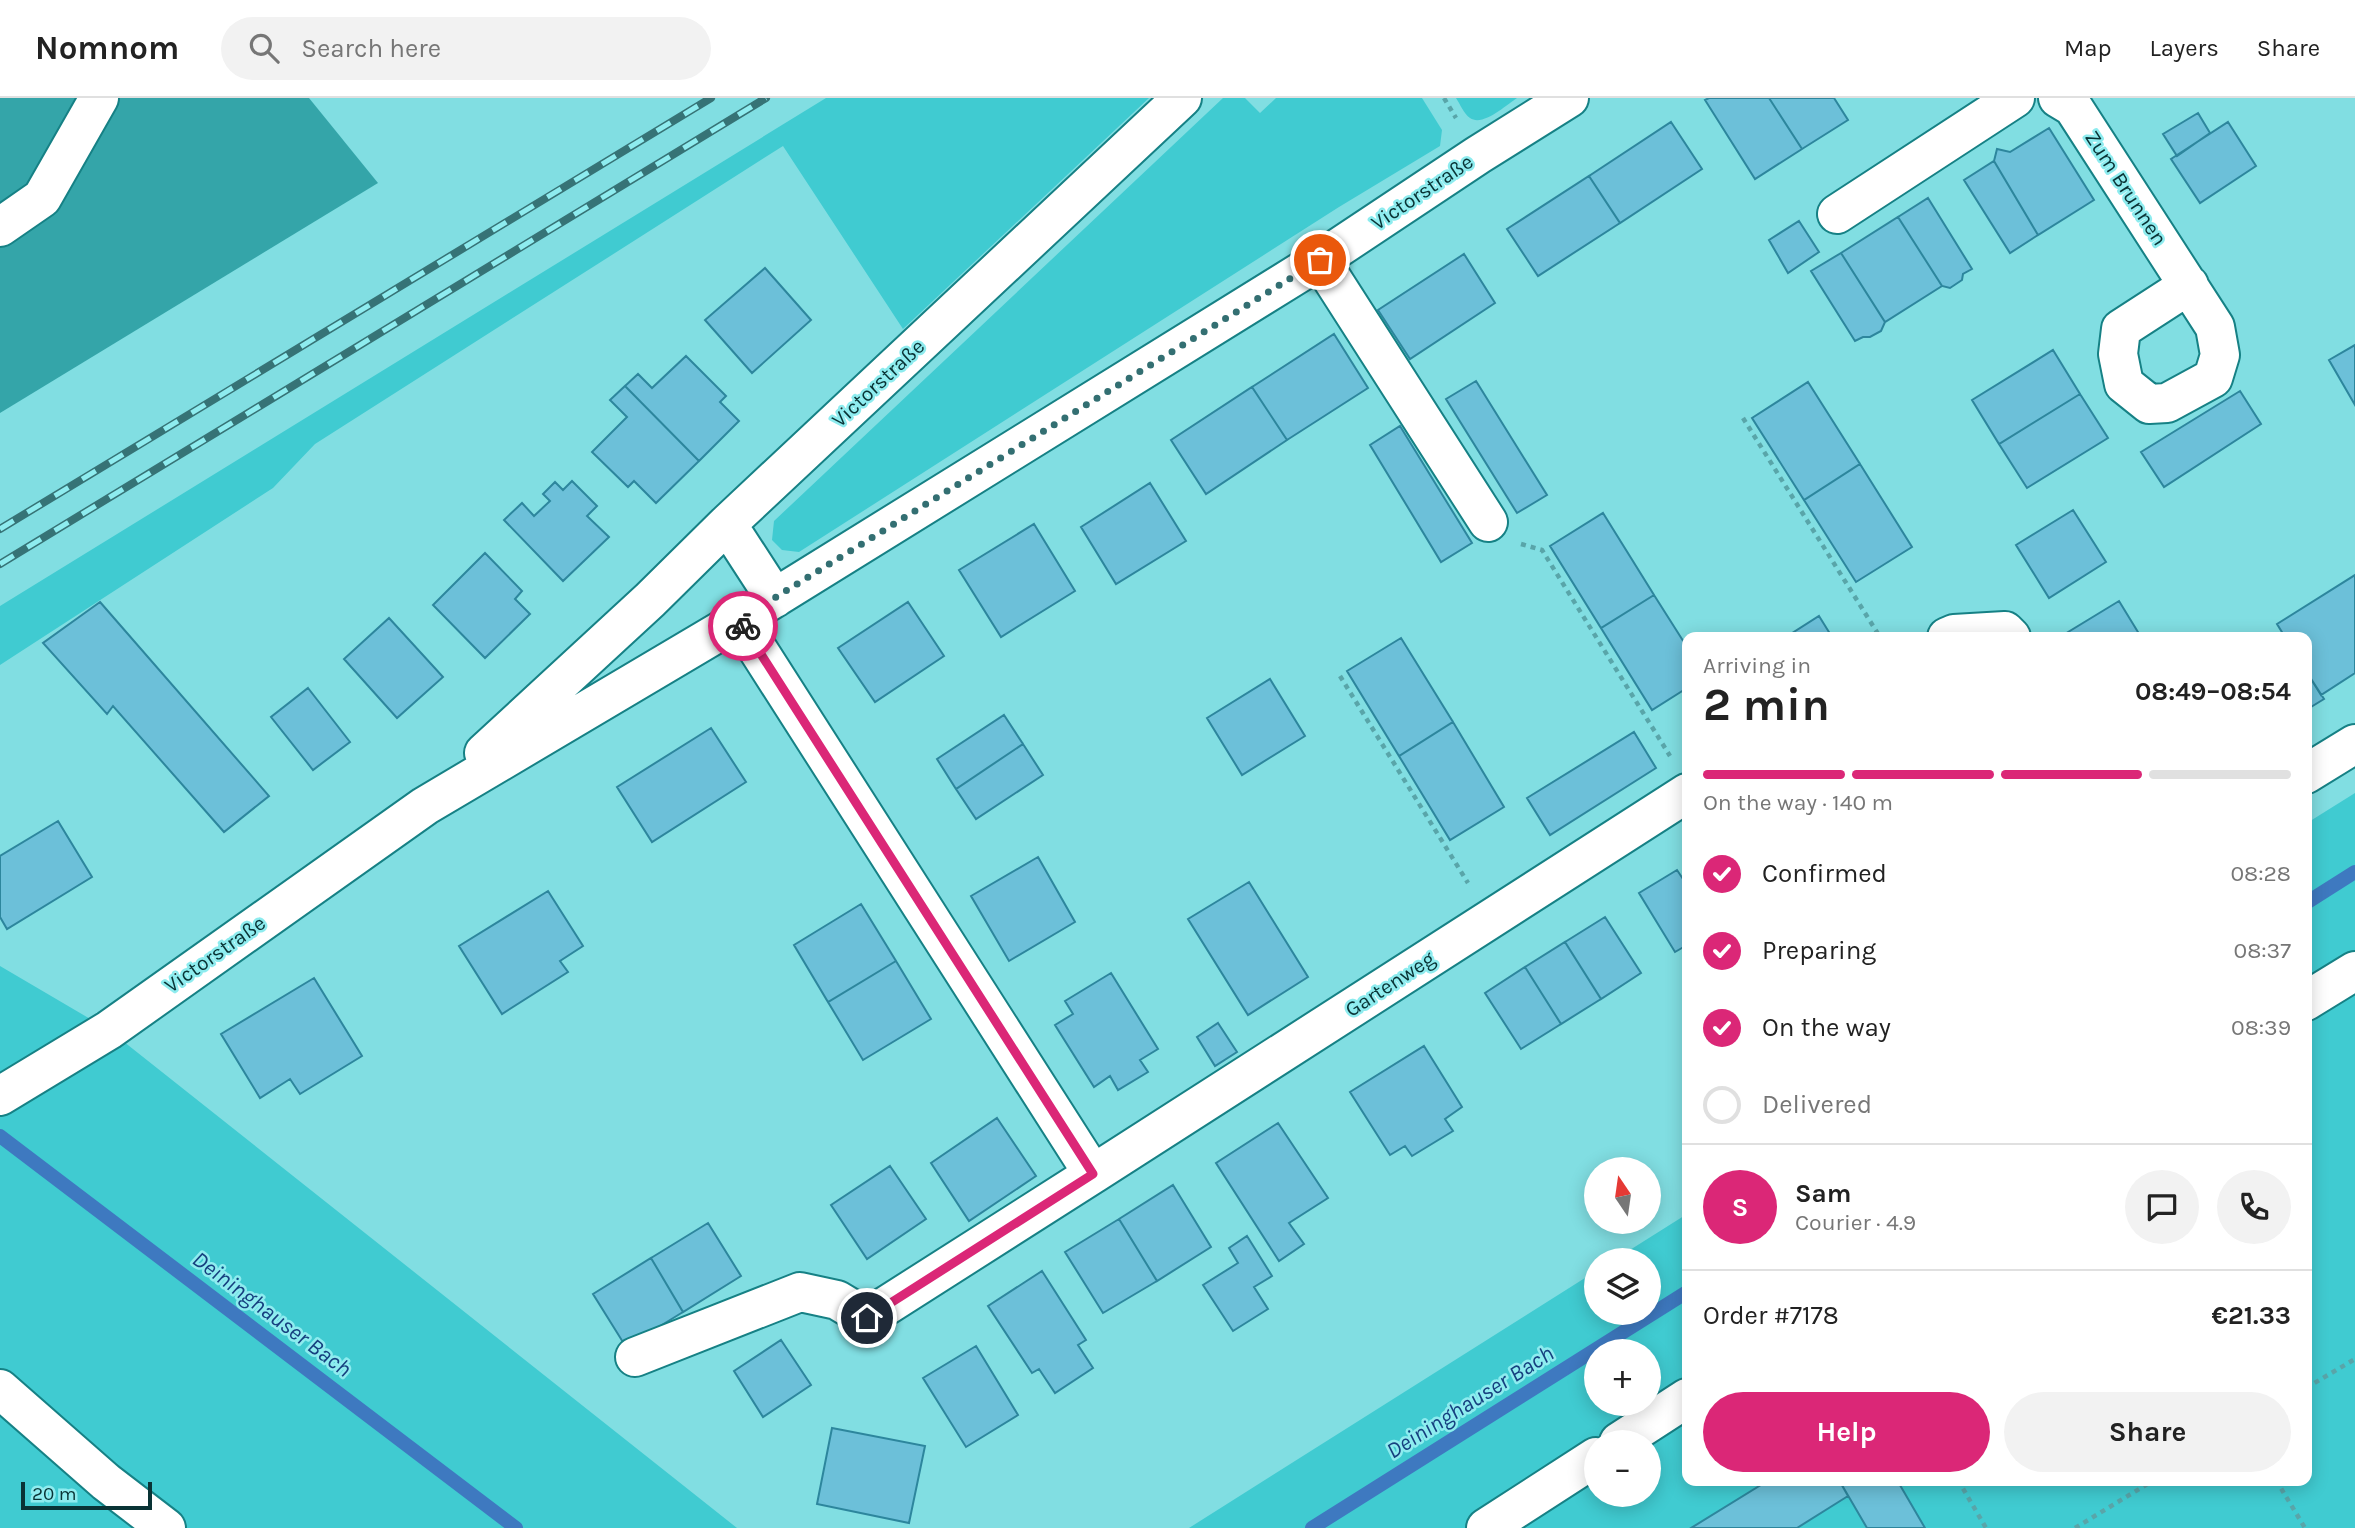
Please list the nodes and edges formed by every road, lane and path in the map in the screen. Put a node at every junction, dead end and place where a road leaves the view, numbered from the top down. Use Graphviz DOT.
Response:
graph roads {
  1 [pos="99,98"];
  2 [pos="1182,98"];
  3 [pos="1569,98"];
  4 [pos="2015,98"];
  5 [pos="2058,98"];
  6 [pos="1837,214"];
  7 [pos="0,228"];
  8 [pos="1320,260"];
  9 [pos="2189,285"];
  10 [pos="1743,418"];
  11 [pos="1488,522"];
  12 [pos="727,524"];
  13 [pos="775,598"];
  14 [pos="739,620"];
  15 [pos="1877,632"];
  16 [pos="1989,632"];
  17 [pos="2007,632"];
  18 [pos="1340,676"];
  19 [pos="2355,744"];
  20 [pos="2312,770"];
  21 [pos="1680,777"];
  22 [pos="425,806"];
  23 [pos="1490,919"];
  24 [pos="2355,971"];
  25 [pos="2312,997"];
  26 [pos="0,1096"];
  27 [pos="1093,1174"];
  28 [pos="635,1357"];
  29 [pos="2355,1359"];
  30 [pos="2312,1384"];
  31 [pos="0,1389"];
  32 [pos="1682,1401"];
  33 [pos="1638,1430"];
  34 [pos="1584,1465"];
  35 [pos="1962,1486"];
  36 [pos="2144,1486"];
  37 [pos="2280,1486"];
  38 [pos="166,1528"];
  39 [pos="1486,1528"];
  40 [pos="1986,1528"];
  41 [pos="2075,1528"];
  42 [pos="2305,1528"];
  1 -- 7 [label="street"];
  2 -- 12 [label="street, Victorstraße"];
  3 -- 8 [label="street, Victorstraße"];
  4 -- 6 [label="street"];
  5 -- 9 [label="street, Zum Brunnen"];
  8 -- 11 [label="street"];
  8 -- 13 [label="street, Victorstraße"];
  10 -- 15 [label="path"];
  11 -- 21 [label="path"];
  12 -- 13 [label="street"];
  12 -- 22 [label="street, Victorstraße"];
  13 -- 14 [label="street, Victorstraße"];
  14 -- 22 [label="street, Victorstraße"];
  14 -- 27 [label="street"];
  16 -- 17 [label="street"];
  18 -- 23 [label="path"];
  19 -- 20 [label="street"];
  21 -- 23 [label="street, Gartenweg"];
  22 -- 26 [label="street, Victorstraße"];
  23 -- 27 [label="street, Gartenweg"];
  24 -- 25 [label="street"];
  27 -- 28 [label="street, Gartenweg"];
  29 -- 30 [label="path"];
  31 -- 38 [label="street"];
  32 -- 33 [label="street"];
  34 -- 39 [label="street"];
  35 -- 40 [label="path"];
  36 -- 41 [label="path"];
  37 -- 42 [label="path"];
}
